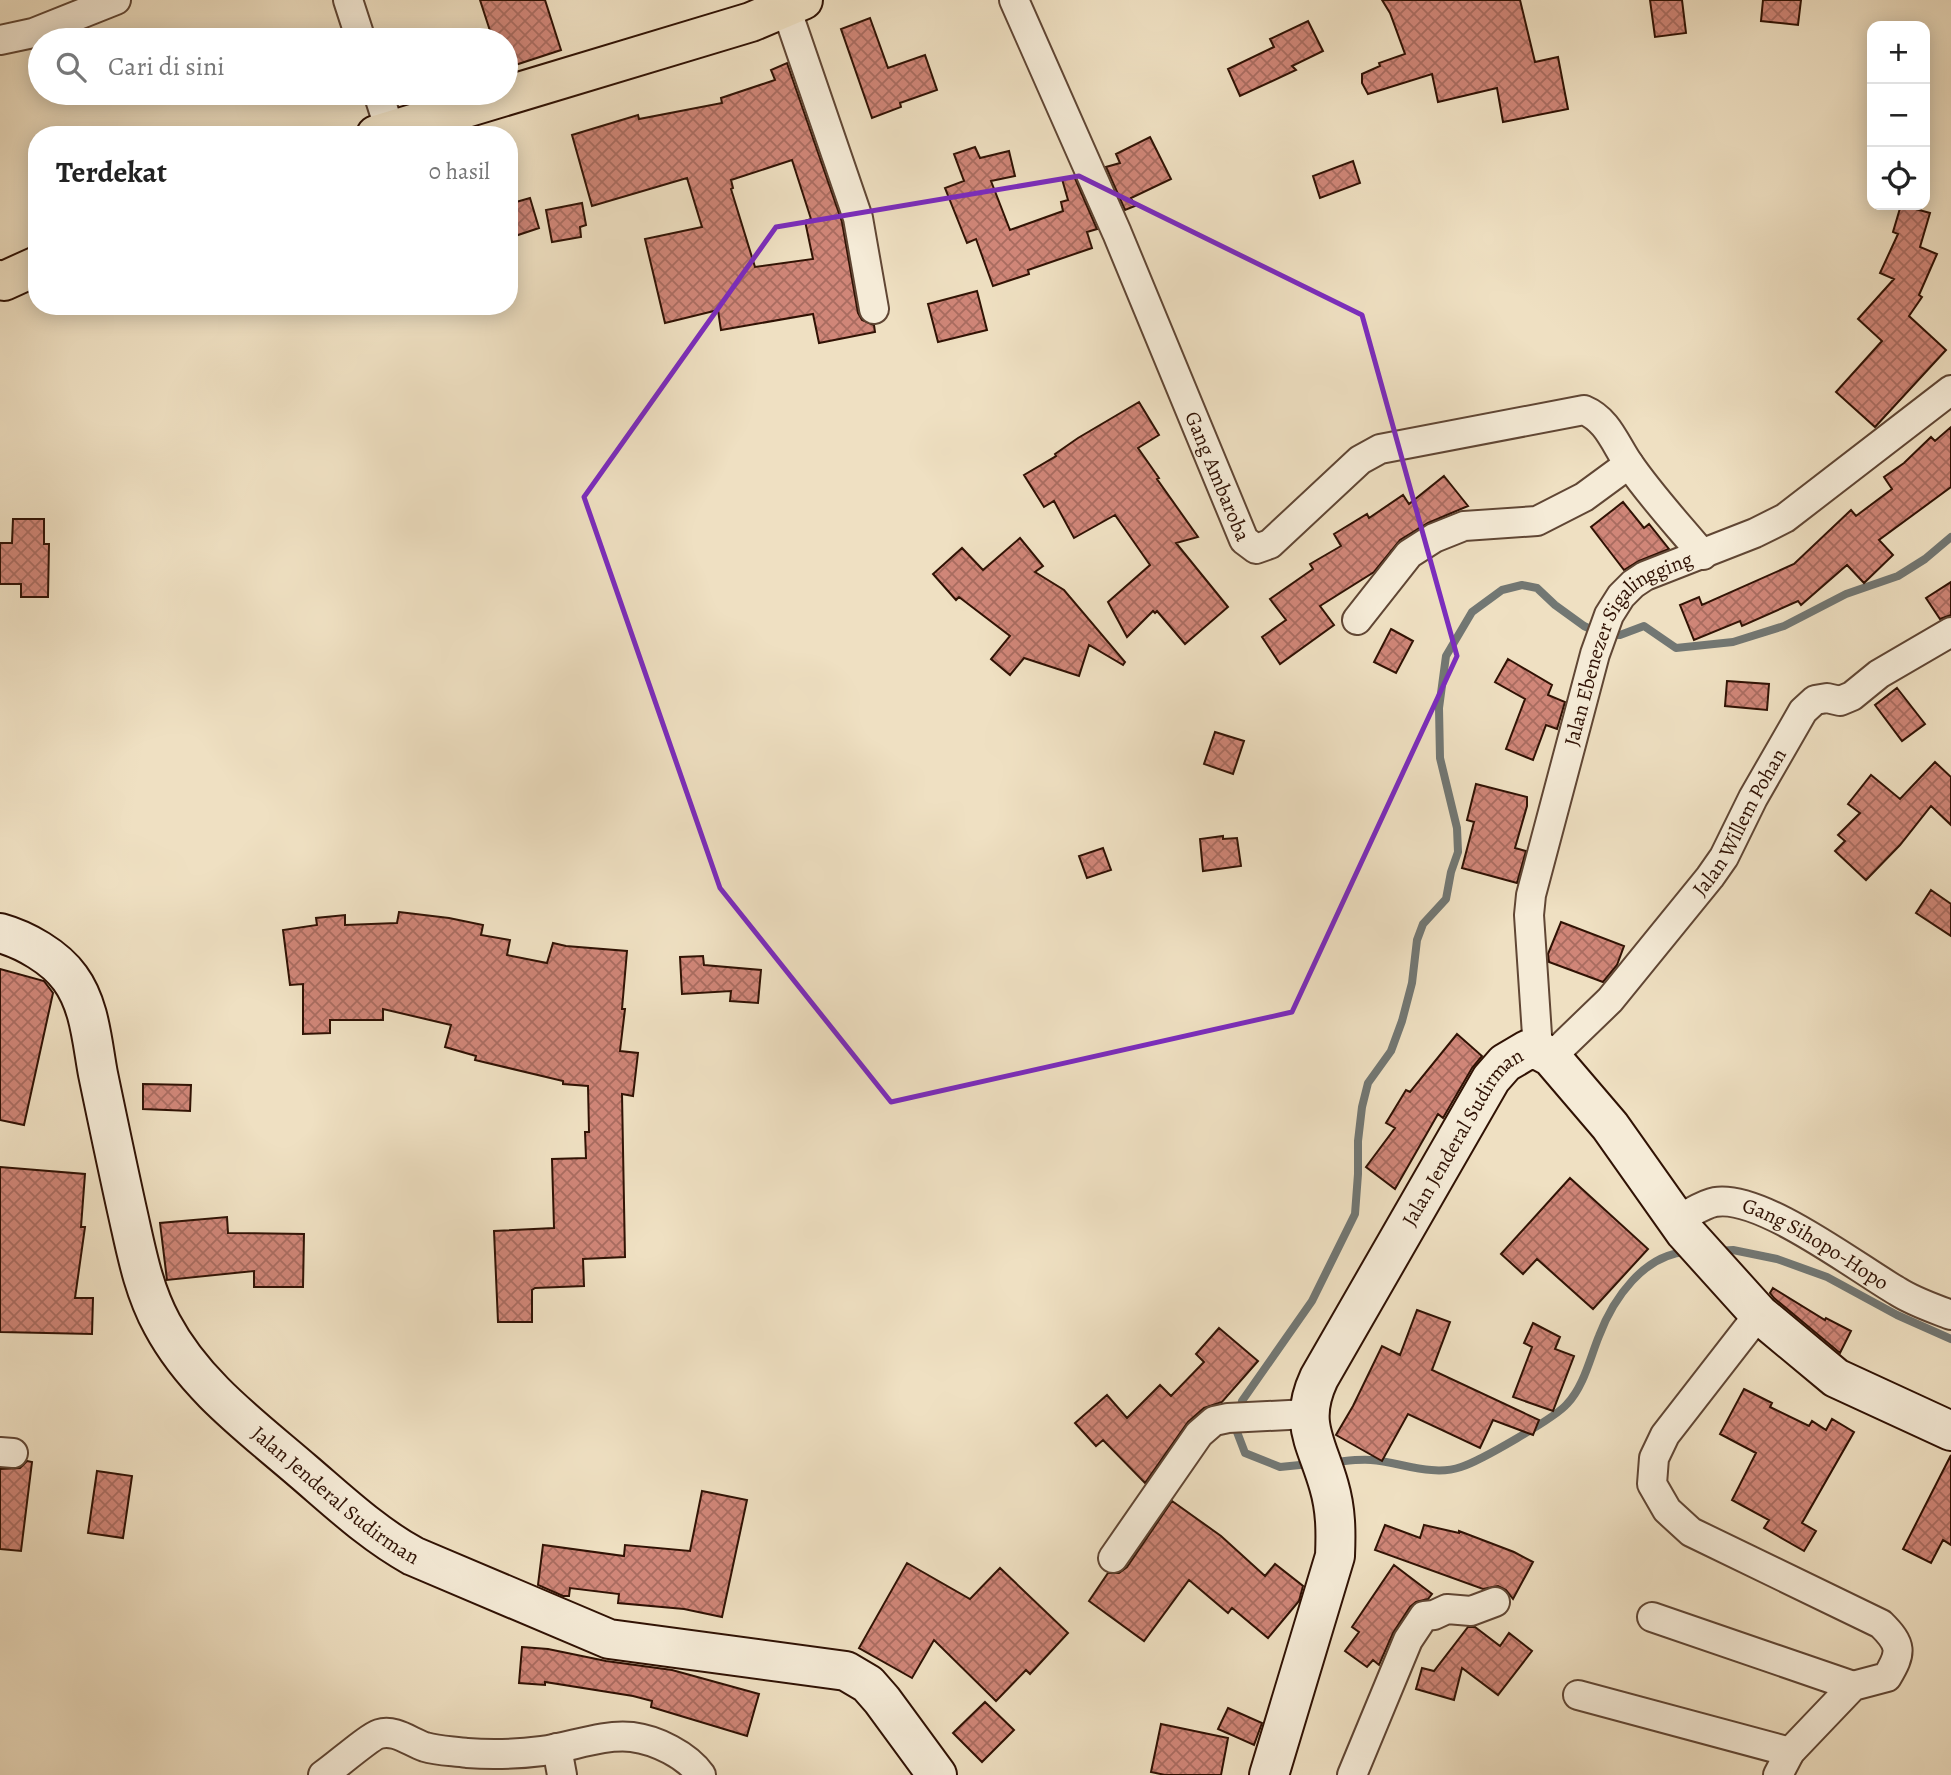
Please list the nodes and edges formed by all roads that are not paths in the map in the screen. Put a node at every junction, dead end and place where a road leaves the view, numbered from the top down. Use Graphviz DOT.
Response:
graph roads {
  1 [pos="116,0"];
  2 [pos="348,0"];
  3 [pos="1014,0"];
  4 [pos="794,4"];
  5 [pos="46,28"];
  6 [pos="357,28"];
  7 [pos="28,34"];
  8 [pos="0,40"];
  9 [pos="518,92"];
  10 [pos="380,105"];
  11 [pos="473,105"];
  12 [pos="382,126"];
  13 [pos="403,126"];
  14 [pos="874,309"];
  15 [pos="1951,390"];
  16 [pos="1629,464"];
  17 [pos="1703,555"];
  18 [pos="1357,620"];
  19 [pos="1951,632"];
  20 [pos="0,933"];
  21 [pos="1544,1053"];
  22 [pos="1681,1226"];
  23 [pos="1751,1306"];
  24 [pos="1951,1315"];
  25 [pos="1310,1424"];
  26 [pos="1951,1431"];
  27 [pos="1113,1558"];
  28 [pos="1495,1602"];
  29 [pos="1652,1617"];
  30 [pos="1853,1686"];
  31 [pos="1578,1695"];
  32 [pos="557,1748"];
  33 [pos="1784,1764"];
  34 [pos="933,1773"];
  35 [pos="323,1775"];
  36 [pos="562,1775"];
  37 [pos="701,1775"];
  38 [pos="1269,1775"];
  39 [pos="1352,1775"];
  1 -- 5 [label="street"];
  2 -- 6 [label="street"];
  3 -- 16 [label="street, Gang Ambaroba"];
  4 -- 9 [label="highway"];
  4 -- 14 [label="street"];
  7 -- 8 [label="street"];
  10 -- 12 [label="street"];
  11 -- 13 [label="highway"];
  15 -- 17 [label="street, Jalan Ebenezer Sigalingging"];
  16 -- 17 [label="street, Gang Ambaroba"];
  16 -- 18 [label="street"];
  17 -- 21 [label="street, Jalan Ebenezer Sigalingging"];
  19 -- 21 [label="street, Jalan Willem Pohan"];
  20 -- 34 [label="main road, Jalan Jenderal Sudirman"];
  21 -- 22 [label="main road, Jalan Jenderal Sudirman"];
  21 -- 25 [label="main road, Jalan Jenderal Sudirman"];
  22 -- 23 [label="main road, Jalan Jenderal Sudirman"];
  22 -- 24 [label="street, Gang Sihopo-Hopo"];
  23 -- 26 [label="main road, Jalan Jenderal Sudirman"];
  23 -- 30 [label="street"];
  25 -- 27 [label="street"];
  25 -- 38 [label="main road"];
  28 -- 39 [label="street"];
  29 -- 30 [label="street"];
  30 -- 33 [label="street"];
  31 -- 33 [label="street"];
  32 -- 35 [label="street"];
  32 -- 36 [label="street"];
  32 -- 37 [label="street"];
}
